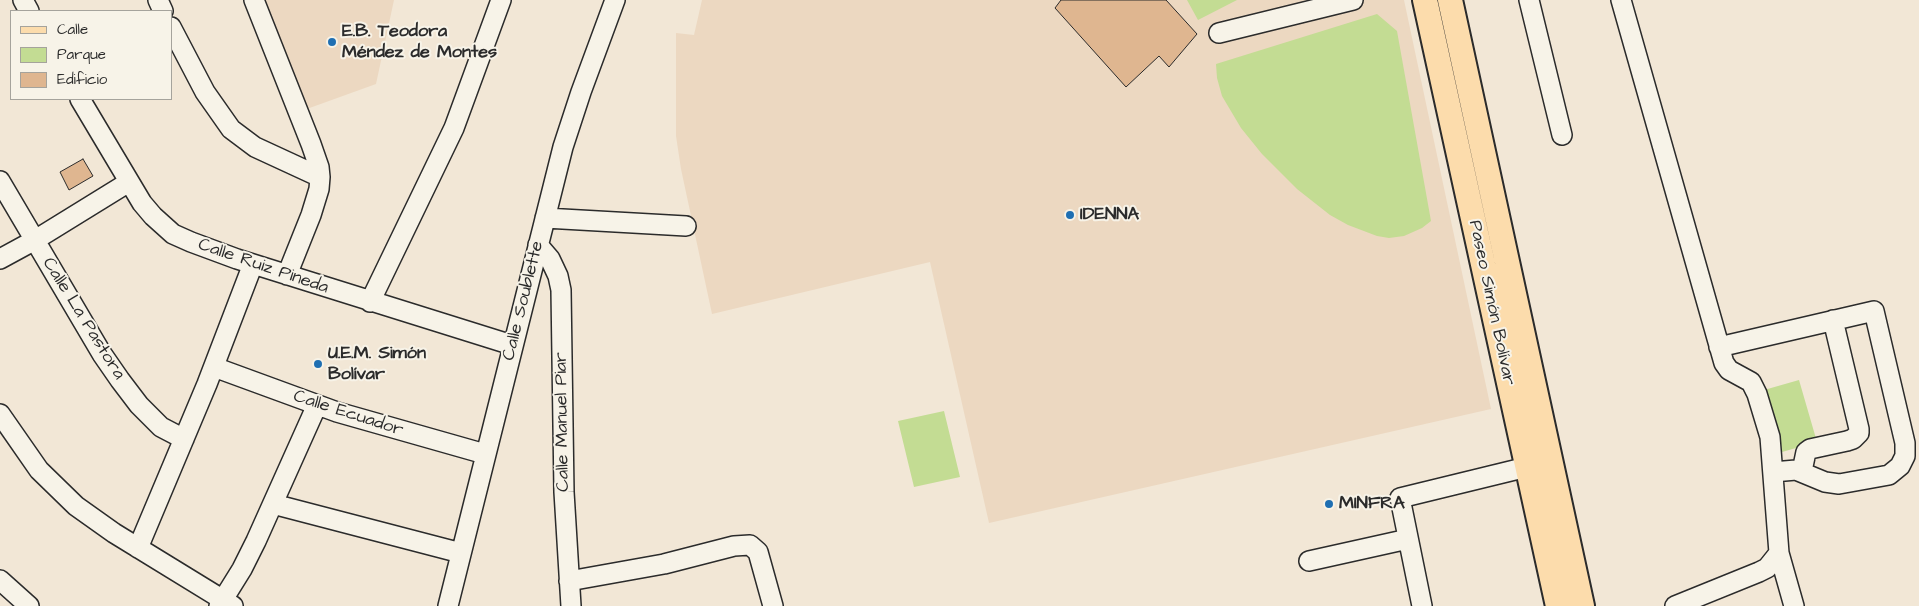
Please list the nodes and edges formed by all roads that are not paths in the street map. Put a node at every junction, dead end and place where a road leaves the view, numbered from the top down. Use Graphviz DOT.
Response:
graph roads {
  1 [pos="254,0"];
  2 [pos="502,0"];
  3 [pos="615,0"];
  4 [pos="1353,0"];
  5 [pos="1425,0"];
  6 [pos="1450,0"];
  7 [pos="1529,0"];
  8 [pos="1621,0"];
  9 [pos="1312,4"];
  10 [pos="172,29"];
  11 [pos="1219,33"];
  12 [pos="81,100"];
  13 [pos="1562,135"];
  14 [pos="320,177"];
  15 [pos="0,181"];
  16 [pos="129,182"];
  17 [pos="545,218"];
  18 [pos="686,226"];
  19 [pos="35,240"];
  20 [pos="538,245"];
  21 [pos="0,259"];
  22 [pos="253,264"];
  23 [pos="287,275"];
  24 [pos="370,302"];
  25 [pos="1833,320"];
  26 [pos="512,345"];
  27 [pos="1719,347"];
  28 [pos="214,367"];
  29 [pos="316,405"];
  30 [pos="0,414"];
  31 [pos="184,439"];
  32 [pos="485,454"];
  33 [pos="1527,467"];
  34 [pos="1802,471"];
  35 [pos="1773,472"];
  36 [pos="272,504"];
  37 [pos="1408,540"];
  38 [pos="138,548"];
  39 [pos="461,553"];
  40 [pos="1779,553"];
  41 [pos="1309,561"];
  42 [pos="0,580"];
  43 [pos="569,581"];
  44 [pos="225,604"];
  45 [pos="29,606"];
  46 [pos="448,606"];
  47 [pos="571,606"];
  48 [pos="773,606"];
  49 [pos="1422,606"];
  50 [pos="1558,606"];
  51 [pos="1582,606"];
  52 [pos="1675,606"];
  53 [pos="1794,606"];
  1 -- 14 [label="street"];
  2 -- 24 [label="street"];
  3 -- 17 [label="street, Calle Soublette"];
  4 -- 9 [label="street"];
  5 -- 33 [label="main road, Paseo Simón Bolívar"];
  6 -- 51 [label="main road, Paseo Simón Bolívar"];
  7 -- 13 [label="street"];
  8 -- 27 [label="street"];
  9 -- 11 [label="street"];
  10 -- 14 [label="street"];
  12 -- 16 [label="street, Calle Ruiz Pineda"];
  14 -- 23 [label="street"];
  15 -- 19 [label="street, Calle La Pastora"];
  16 -- 19 [label="street"];
  16 -- 22 [label="street, Calle Ruiz Pineda"];
  17 -- 18 [label="street"];
  17 -- 20 [label="street, Calle Soublette"];
  19 -- 21 [label="street"];
  19 -- 31 [label="street, Calle La Pastora"];
  20 -- 26 [label="street, Calle Soublette"];
  20 -- 43 [label="street, Calle Manuel Piar"];
  22 -- 23 [label="street, Calle Ruiz Pineda"];
  22 -- 28 [label="street"];
  23 -- 24 [label="street, Calle Ruiz Pineda"];
  24 -- 26 [label="street, Calle Ruiz Pineda"];
  25 -- 27 [label="street"];
  25 -- 34 [label="street"];
  25 -- 34 [label="street"];
  26 -- 32 [label="street, Calle Soublette"];
  27 -- 35 [label="street"];
  28 -- 29 [label="street, Calle Ecuador"];
  28 -- 31 [label="street"];
  29 -- 32 [label="street, Calle Ecuador"];
  29 -- 36 [label="street"];
  30 -- 38 [label="street"];
  31 -- 38 [label="street"];
  32 -- 39 [label="street, Calle Soublette"];
  33 -- 37 [label="street"];
  33 -- 50 [label="main road, Paseo Simón Bolívar"];
  34 -- 35 [label="street"];
  35 -- 40 [label="street"];
  36 -- 39 [label="street"];
  36 -- 44 [label="street"];
  37 -- 41 [label="street"];
  37 -- 49 [label="street"];
  38 -- 44 [label="street"];
  39 -- 46 [label="street, Calle Soublette"];
  40 -- 52 [label="street"];
  40 -- 53 [label="street"];
  42 -- 45 [label="street"];
  43 -- 47 [label="street, Calle Manuel Piar"];
  43 -- 48 [label="street"];
}
